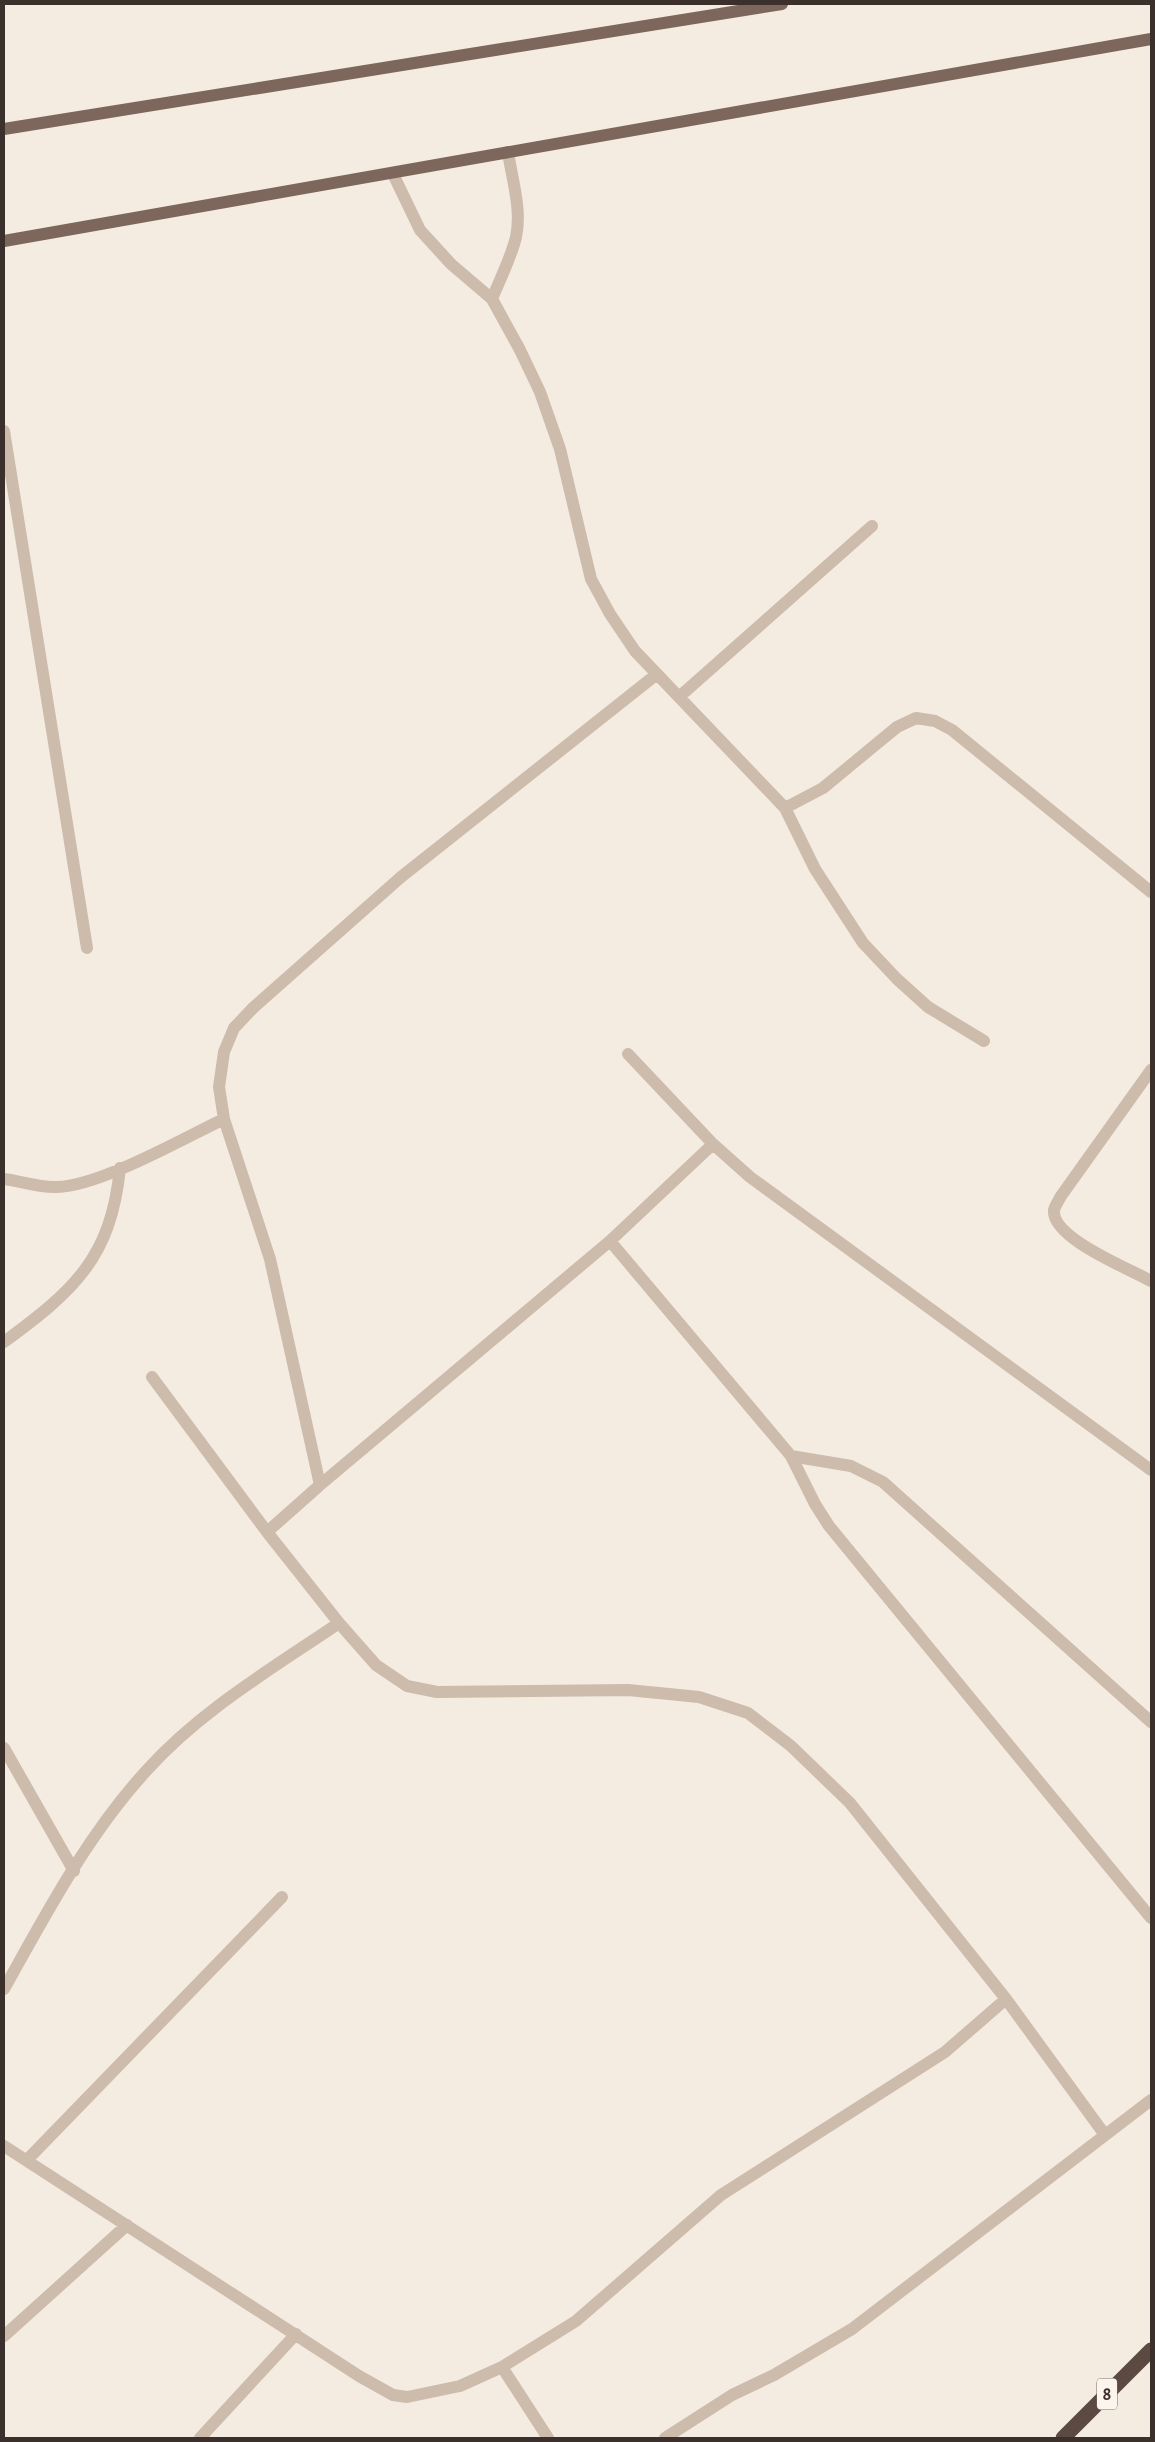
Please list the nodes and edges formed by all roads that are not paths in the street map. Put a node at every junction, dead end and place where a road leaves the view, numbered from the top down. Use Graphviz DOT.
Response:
graph roads {
  1 [pos="782,4"];
  2 [pos="1151,39"];
  3 [pos="4,129"];
  4 [pos="508,152"];
  5 [pos="393,174"];
  6 [pos="4,241"];
  7 [pos="492,298"];
  8 [pos="4,432"];
  9 [pos="872,526"];
  10 [pos="657,674"];
  11 [pos="680,697"];
  12 [pos="785,808"];
  13 [pos="1151,892"];
  14 [pos="87,948"];
  15 [pos="984,1041"];
  16 [pos="628,1054"];
  17 [pos="1151,1070"];
  18 [pos="224,1119"];
  19 [pos="713,1144"];
  20 [pos="120,1168"];
  21 [pos="4,1179"];
  22 [pos="610,1241"];
  23 [pos="1151,1281"];
  24 [pos="4,1342"];
  25 [pos="152,1377"];
  26 [pos="791,1456"];
  27 [pos="1151,1470"];
  28 [pos="320,1485"];
  29 [pos="267,1532"];
  30 [pos="339,1624"];
  31 [pos="1151,1722"];
  32 [pos="4,1748"];
  33 [pos="74,1871"];
  34 [pos="282,1897"];
  35 [pos="1151,1918"];
  36 [pos="4,1988"];
  37 [pos="1006,1999"];
  38 [pos="1151,2100"];
  39 [pos="1106,2135"];
  40 [pos="4,2146"];
  41 [pos="27,2160"];
  42 [pos="127,2225"];
  43 [pos="296,2334"];
  44 [pos="4,2336"];
  45 [pos="1151,2350"];
  46 [pos="502,2367"];
  47 [pos="200,2438"];
  48 [pos="548,2438"];
  49 [pos="665,2438"];
  50 [pos="1063,2438"];
  1 -- 3 [label="main road"];
  2 -- 4 [label="main road"];
  4 -- 5 [label="main road"];
  4 -- 7 [label="street"];
  5 -- 6 [label="main road"];
  5 -- 7 [label="street"];
  7 -- 10 [label="street"];
  8 -- 14 [label="street"];
  9 -- 11 [label="street"];
  10 -- 11 [label="street"];
  10 -- 18 [label="street"];
  11 -- 12 [label="street"];
  12 -- 13 [label="street"];
  12 -- 15 [label="street"];
  16 -- 19 [label="street"];
  17 -- 23 [label="street"];
  18 -- 20 [label="street"];
  18 -- 28 [label="street"];
  19 -- 22 [label="street"];
  19 -- 27 [label="street"];
  20 -- 21 [label="street"];
  20 -- 24 [label="street"];
  22 -- 26 [label="street"];
  22 -- 28 [label="street"];
  25 -- 29 [label="street"];
  26 -- 31 [label="street"];
  26 -- 35 [label="street"];
  28 -- 29 [label="street"];
  29 -- 30 [label="street"];
  30 -- 33 [label="street"];
  30 -- 37 [label="street"];
  32 -- 33 [label="street"];
  33 -- 36 [label="street"];
  34 -- 41 [label="street"];
  37 -- 39 [label="street"];
  37 -- 46 [label="street"];
  38 -- 39 [label="street"];
  39 -- 49 [label="street"];
  40 -- 41 [label="street"];
  41 -- 42 [label="street"];
  42 -- 43 [label="street"];
  42 -- 44 [label="street"];
  43 -- 46 [label="street"];
  43 -- 47 [label="street"];
  45 -- 50 [label="highway, 8"];
  46 -- 48 [label="street"];
}
